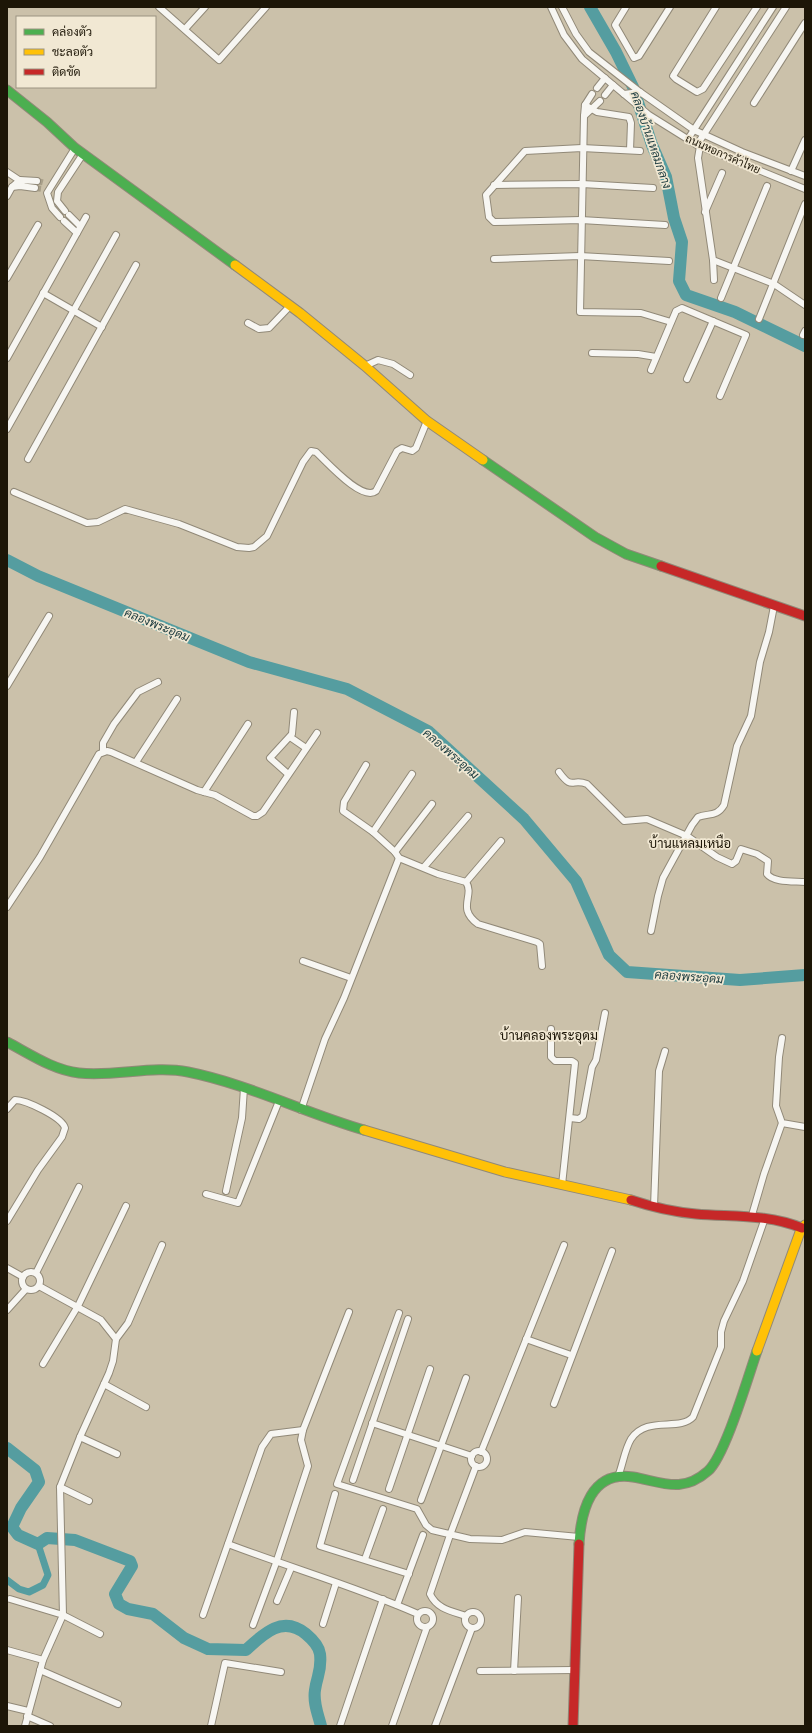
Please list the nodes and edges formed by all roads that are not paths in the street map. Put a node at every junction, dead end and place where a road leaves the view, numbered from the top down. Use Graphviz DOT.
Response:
graph roads {
  1 [pos="159,7"];
  2 [pos="205,7"];
  3 [pos="266,7"];
  4 [pos="551,7"];
  5 [pos="562,7"];
  6 [pos="626,7"];
  7 [pos="670,7"];
  8 [pos="716,7"];
  9 [pos="757,7"];
  10 [pos="773,7"];
  11 [pos="786,7"];
  12 [pos="805,23"];
  13 [pos="185,29"];
  14 [pos="605,78"];
  15 [pos="613,85"];
  16 [pos="597,88"];
  17 [pos="7,90"];
  18 [pos="638,90"];
  19 [pos="592,94"];
  20 [pos="605,95"];
  21 [pos="625,95"];
  22 [pos="600,101"];
  23 [pos="754,103"];
  24 [pos="585,105"];
  25 [pos="710,105"];
  26 [pos="719,109"];
  27 [pos="592,110"];
  28 [pos="584,116"];
  29 [pos="694,130"];
  30 [pos="703,134"];
  31 [pos="688,140"];
  32 [pos="805,140"];
  33 [pos="699,145"];
  34 [pos="75,148"];
  35 [pos="582,148"];
  36 [pos="630,150"];
  37 [pos="640,151"];
  38 [pos="83,154"];
  39 [pos="791,171"];
  40 [pos="7,172"];
  41 [pos="722,173"];
  42 [pos="805,176"];
  43 [pos="20,180"];
  44 [pos="582,184"];
  45 [pos="494,185"];
  46 [pos="26,186"];
  47 [pos="767,186"];
  48 [pos="12,187"];
  49 [pos="47,187"];
  50 [pos="653,188"];
  51 [pos="805,189"];
  52 [pos="59,190"];
  53 [pos="7,196"];
  54 [pos="805,204"];
  55 [pos="705,212"];
  56 [pos="64,216"];
  57 [pos="86,218"];
  58 [pos="581,220"];
  59 [pos="38,225"];
  60 [pos="665,225"];
  61 [pos="80,226"];
  62 [pos="77,233"];
  63 [pos="116,234"];
  64 [pos="580,256"];
  65 [pos="494,259"];
  66 [pos="713,260"];
  67 [pos="669,261"];
  68 [pos="136,265"];
  69 [pos="733,269"];
  70 [pos="7,278"];
  71 [pos="714,280"];
  72 [pos="774,284"];
  73 [pos="43,293"];
  74 [pos="721,298"];
  75 [pos="805,305"];
  76 [pos="290,306"];
  77 [pos="74,311"];
  78 [pos="759,319"];
  79 [pos="713,321"];
  80 [pos="671,322"];
  81 [pos="248,323"];
  82 [pos="102,327"];
  83 [pos="592,354"];
  84 [pos="7,358"];
  85 [pos="656,358"];
  86 [pos="365,366"];
  87 [pos="651,370"];
  88 [pos="410,375"];
  89 [pos="688,379"];
  90 [pos="720,396"];
  91 [pos="427,421"];
  92 [pos="7,429"];
  93 [pos="28,459"];
  94 [pos="14,492"];
  95 [pos="774,606"];
  96 [pos="49,616"];
  97 [pos="805,616"];
  98 [pos="158,682"];
  99 [pos="7,686"];
  100 [pos="176,699"];
  101 [pos="294,712"];
  102 [pos="248,724"];
  103 [pos="317,733"];
  104 [pos="290,737"];
  105 [pos="306,748"];
  106 [pos="103,752"];
  107 [pos="136,762"];
  108 [pos="366,765"];
  109 [pos="559,772"];
  110 [pos="288,774"];
  111 [pos="412,774"];
  112 [pos="204,792"];
  113 [pos="432,804"];
  114 [pos="468,816"];
  115 [pos="373,832"];
  116 [pos="687,836"];
  117 [pos="501,841"];
  118 [pos="395,852"];
  119 [pos="400,858"];
  120 [pos="424,867"];
  121 [pos="466,882"];
  122 [pos="805,882"];
  123 [pos="7,907"];
  124 [pos="651,931"];
  125 [pos="303,961"];
  126 [pos="542,966"];
  127 [pos="352,978"];
  128 [pos="605,1013"];
  129 [pos="551,1029"];
  130 [pos="782,1038"];
  131 [pos="7,1042"];
  132 [pos="665,1051"];
  133 [pos="244,1088"];
  134 [pos="279,1101"];
  135 [pos="7,1110"];
  136 [pos="301,1110"];
  137 [pos="570,1118"];
  138 [pos="782,1123"];
  139 [pos="805,1127"];
  140 [pos="562,1184"];
  141 [pos="79,1187"];
  142 [pos="226,1191"];
  143 [pos="206,1194"];
  144 [pos="126,1206"];
  145 [pos="654,1207"];
  146 [pos="752,1215"];
  147 [pos="765,1218"];
  148 [pos="7,1221"];
  149 [pos="803,1226"];
  150 [pos="564,1245"];
  151 [pos="162,1246"];
  152 [pos="612,1250"];
  153 [pos="7,1268"];
  154 [pos="36,1273"];
  155 [pos="23,1277"];
  156 [pos="39,1286"];
  157 [pos="26,1289"];
  158 [pos="78,1306"];
  159 [pos="7,1310"];
  160 [pos="349,1312"];
  161 [pos="399,1313"];
  162 [pos="408,1319"];
  163 [pos="116,1339"];
  164 [pos="526,1339"];
  165 [pos="572,1355"];
  166 [pos="43,1364"];
  167 [pos="430,1369"];
  168 [pos="466,1378"];
  169 [pos="104,1384"];
  170 [pos="554,1404"];
  171 [pos="146,1407"];
  172 [pos="372,1423"];
  173 [pos="303,1430"];
  174 [pos="408,1435"];
  175 [pos="80,1437"];
  176 [pos="441,1446"];
  177 [pos="481,1452"];
  178 [pos="117,1454"];
  179 [pos="472,1456"];
  180 [pos="476,1466"];
  181 [pos="619,1474"];
  182 [pos="353,1480"];
  183 [pos="60,1487"];
  184 [pos="389,1490"];
  185 [pos="335,1494"];
  186 [pos="421,1500"];
  187 [pos="89,1501"];
  188 [pos="384,1509"];
  189 [pos="423,1535"];
  190 [pos="450,1535"];
  191 [pos="579,1537"];
  192 [pos="228,1544"];
  193 [pos="366,1559"];
  194 [pos="276,1563"];
  195 [pos="291,1568"];
  196 [pos="409,1574"];
  197 [pos="336,1583"];
  198 [pos="518,1598"];
  199 [pos="10,1599"];
  200 [pos="384,1599"];
  201 [pos="277,1601"];
  202 [pos="397,1605"];
  203 [pos="418,1614"];
  204 [pos="63,1615"];
  205 [pos="203,1615"];
  206 [pos="466,1616"];
  207 [pos="323,1624"];
  208 [pos="253,1625"];
  209 [pos="427,1627"];
  210 [pos="472,1628"];
  211 [pos="100,1634"];
  212 [pos="7,1650"];
  213 [pos="43,1660"];
  214 [pos="40,1670"];
  215 [pos="573,1670"];
  216 [pos="480,1671"];
  217 [pos="514,1671"];
  218 [pos="281,1672"];
  219 [pos="118,1704"];
  220 [pos="7,1706"];
  221 [pos="28,1714"];
  222 [pos="25,1726"];
  223 [pos="50,1726"];
  224 [pos="211,1726"];
  225 [pos="340,1726"];
  226 [pos="392,1726"];
  227 [pos="435,1726"];
  228 [pos="572,1726"];
  1 -- 13 [label="street"];
  2 -- 13 [label="street"];
  3 -- 13 [label="street"];
  4 -- 14 [label="street, ถนนหอการค้าไทย"];
  5 -- 18 [label="street, ถนนหอการค้าไทย"];
  6 -- 7 [label="street"];
  8 -- 9 [label="street"];
  10 -- 25 [label="street"];
  11 -- 26 [label="street"];
  12 -- 23 [label="street"];
  14 -- 15 [label="street, ถนนหอการค้าไทย"];
  14 -- 16 [label="street"];
  15 -- 20 [label="street"];
  15 -- 21 [label="street, ถนนหอการค้าไทย"];
  17 -- 34 [label="street"];
  18 -- 21 [label="street"];
  18 -- 29 [label="street, ถนนหอการค้าไทย"];
  19 -- 24 [label="street"];
  21 -- 31 [label="street, ถนนหอการค้าไทย"];
  22 -- 27 [label="street"];
  24 -- 27 [label="street"];
  24 -- 28 [label="street"];
  25 -- 26 [label="street"];
  25 -- 29 [label="street"];
  26 -- 30 [label="street"];
  27 -- 28 [label="street"];
  27 -- 36 [label="street"];
  28 -- 35 [label="street"];
  29 -- 30 [label="street, ถนนหอการค้าไทย"];
  29 -- 31 [label="street"];
  30 -- 33 [label="street"];
  30 -- 39 [label="street, ถนนหอการค้าไทย"];
  31 -- 33 [label="street, ถนนหอการค้าไทย"];
  32 -- 39 [label="street"];
  33 -- 51 [label="street, ถนนหอการค้าไทย"];
  33 -- 55 [label="street"];
  34 -- 38 [label="street"];
  34 -- 49 [label="street"];
  35 -- 36 [label="street"];
  35 -- 44 [label="street"];
  35 -- 45 [label="street"];
  36 -- 37 [label="street"];
  38 -- 52 [label="street"];
  38 -- 76 [label="street"];
  39 -- 42 [label="street, ถนนหอการค้าไทย"];
  40 -- 43 [label="street"];
  41 -- 55 [label="street"];
  43 -- 46 [label="street"];
  43 -- 46 [label="street"];
  43 -- 48 [label="street"];
  44 -- 45 [label="street"];
  44 -- 50 [label="street"];
  44 -- 58 [label="street"];
  45 -- 58 [label="street"];
  46 -- 48 [label="street"];
  47 -- 69 [label="street"];
  48 -- 53 [label="street"];
  49 -- 52 [label="street"];
  49 -- 56 [label="street"];
  52 -- 56 [label="street"];
  54 -- 72 [label="street"];
  55 -- 66 [label="street"];
  56 -- 61 [label="street"];
  56 -- 62 [label="street"];
  57 -- 61 [label="street"];
  58 -- 60 [label="street"];
  58 -- 64 [label="street"];
  59 -- 70 [label="street"];
  61 -- 62 [label="street"];
  62 -- 73 [label="street"];
  63 -- 77 [label="street"];
  64 -- 65 [label="street"];
  64 -- 67 [label="street"];
  64 -- 80 [label="street"];
  66 -- 69 [label="street"];
  66 -- 71 [label="street"];
  68 -- 82 [label="street"];
  69 -- 72 [label="street"];
  69 -- 74 [label="street"];
  72 -- 75 [label="street"];
  72 -- 78 [label="street"];
  73 -- 77 [label="street"];
  73 -- 84 [label="street"];
  76 -- 81 [label="street"];
  76 -- 86 [label="street"];
  77 -- 82 [label="street"];
  77 -- 92 [label="street"];
  79 -- 80 [label="street"];
  79 -- 89 [label="street"];
  79 -- 90 [label="street"];
  80 -- 85 [label="street"];
  82 -- 93 [label="street"];
  83 -- 85 [label="street"];
  85 -- 87 [label="street"];
  86 -- 88 [label="street"];
  86 -- 91 [label="street"];
  91 -- 94 [label="street"];
  91 -- 95 [label="street"];
  95 -- 97 [label="street"];
  95 -- 116 [label="street"];
  96 -- 99 [label="street"];
  98 -- 106 [label="street"];
  100 -- 107 [label="street"];
  101 -- 104 [label="street"];
  102 -- 112 [label="street"];
  103 -- 105 [label="street"];
  104 -- 105 [label="street"];
  104 -- 110 [label="street"];
  105 -- 110 [label="street"];
  106 -- 107 [label="street"];
  106 -- 123 [label="street"];
  107 -- 112 [label="street"];
  108 -- 115 [label="street"];
  109 -- 116 [label="street"];
  110 -- 112 [label="street"];
  111 -- 115 [label="street"];
  113 -- 118 [label="street"];
  114 -- 120 [label="street"];
  115 -- 118 [label="street"];
  116 -- 122 [label="street"];
  116 -- 124 [label="street"];
  117 -- 121 [label="street"];
  118 -- 119 [label="street"];
  119 -- 120 [label="street"];
  119 -- 127 [label="street"];
  120 -- 121 [label="street"];
  121 -- 126 [label="street"];
  125 -- 127 [label="street"];
  127 -- 136 [label="street"];
  128 -- 137 [label="street"];
  129 -- 137 [label="street"];
  130 -- 138 [label="street"];
  131 -- 133 [label="street"];
  132 -- 145 [label="street"];
  133 -- 134 [label="street"];
  133 -- 142 [label="street"];
  134 -- 136 [label="street"];
  134 -- 143 [label="street"];
  135 -- 148 [label="street"];
  136 -- 140 [label="street"];
  137 -- 140 [label="street"];
  138 -- 139 [label="street"];
  138 -- 146 [label="street"];
  140 -- 145 [label="street"];
  141 -- 154 [label="street"];
  144 -- 158 [label="street"];
  145 -- 146 [label="street"];
  146 -- 147 [label="street"];
  147 -- 149 [label="street"];
  147 -- 181 [label="street"];
  149 -- 181 [label="street"];
  150 -- 164 [label="street"];
  151 -- 163 [label="street"];
  152 -- 165 [label="street"];
  153 -- 155 [label="street"];
  154 -- 155 [label="street"];
  154 -- 156 [label="street"];
  155 -- 157 [label="street"];
  156 -- 157 [label="street"];
  156 -- 158 [label="street"];
  157 -- 159 [label="street"];
  158 -- 163 [label="street"];
  158 -- 166 [label="street"];
  160 -- 173 [label="street"];
  161 -- 190 [label="street"];
  162 -- 172 [label="street"];
  163 -- 169 [label="street"];
  164 -- 165 [label="street"];
  164 -- 177 [label="street"];
  165 -- 170 [label="street"];
  167 -- 174 [label="street"];
  168 -- 176 [label="street"];
  169 -- 171 [label="street"];
  169 -- 175 [label="street"];
  172 -- 174 [label="street"];
  172 -- 182 [label="street"];
  173 -- 192 [label="street"];
  173 -- 194 [label="street"];
  174 -- 176 [label="street"];
  174 -- 184 [label="street"];
  175 -- 178 [label="street"];
  175 -- 183 [label="street"];
  176 -- 179 [label="street"];
  176 -- 186 [label="street"];
  177 -- 179 [label="street"];
  177 -- 180 [label="street"];
  179 -- 180 [label="street"];
  180 -- 190 [label="street"];
  181 -- 191 [label="street"];
  183 -- 187 [label="street"];
  183 -- 204 [label="street"];
  185 -- 193 [label="street"];
  188 -- 193 [label="street"];
  189 -- 196 [label="street"];
  190 -- 191 [label="street"];
  190 -- 206 [label="street"];
  191 -- 215 [label="street"];
  192 -- 194 [label="street"];
  192 -- 205 [label="street"];
  193 -- 196 [label="street"];
  194 -- 195 [label="street"];
  194 -- 208 [label="street"];
  195 -- 197 [label="street"];
  195 -- 201 [label="street"];
  196 -- 202 [label="street"];
  197 -- 200 [label="street"];
  197 -- 207 [label="street"];
  198 -- 217 [label="street"];
  199 -- 204 [label="street"];
  200 -- 202 [label="street"];
  200 -- 225 [label="street"];
  202 -- 203 [label="street"];
  203 -- 209 [label="street"];
  203 -- 209 [label="street"];
  204 -- 211 [label="street"];
  204 -- 213 [label="street"];
  206 -- 210 [label="street"];
  206 -- 210 [label="street"];
  209 -- 226 [label="street"];
  210 -- 227 [label="street"];
  212 -- 213 [label="street"];
  213 -- 214 [label="street"];
  214 -- 219 [label="street"];
  214 -- 221 [label="street"];
  215 -- 217 [label="street"];
  215 -- 228 [label="street"];
  216 -- 217 [label="street"];
  218 -- 224 [label="street"];
  220 -- 221 [label="street"];
  221 -- 222 [label="street"];
  221 -- 223 [label="street"];
}
